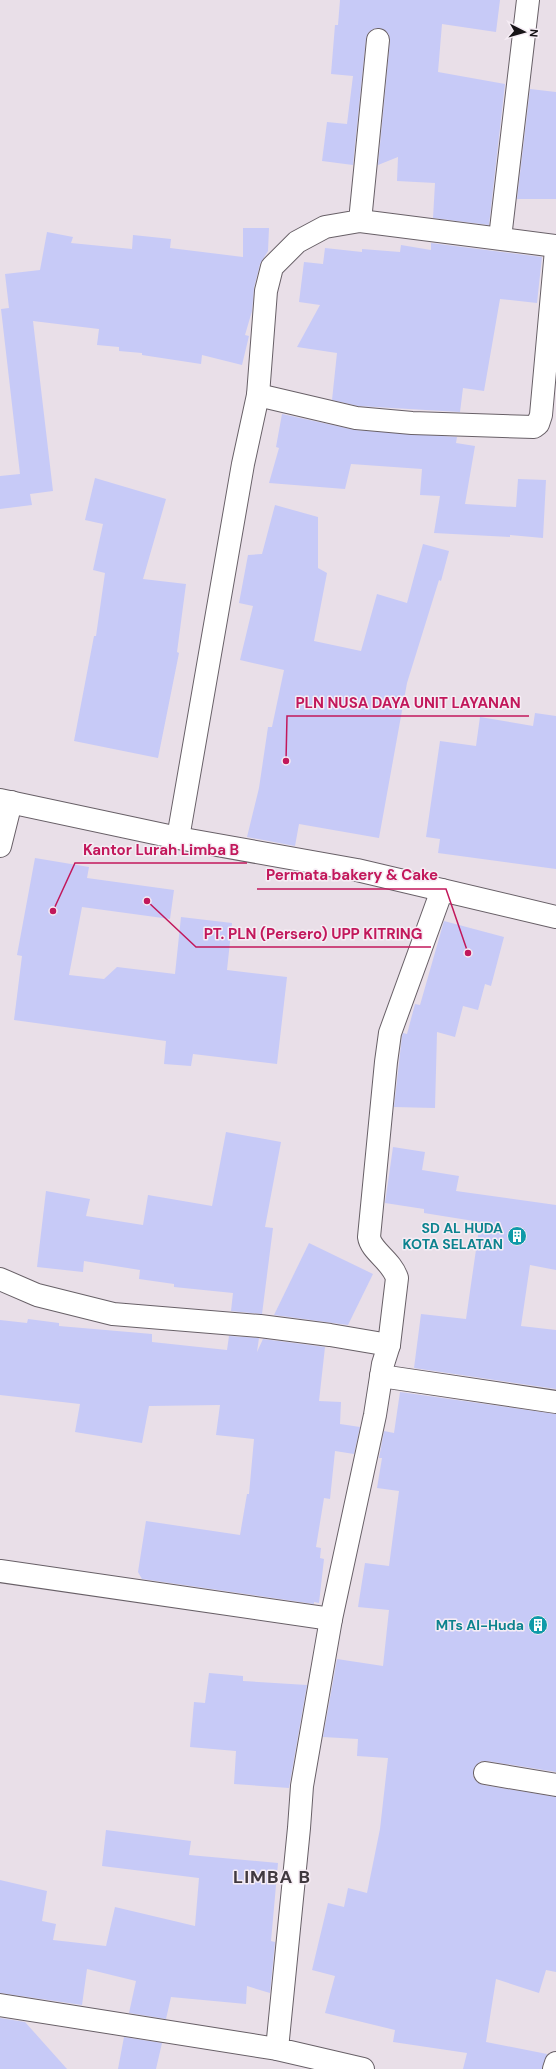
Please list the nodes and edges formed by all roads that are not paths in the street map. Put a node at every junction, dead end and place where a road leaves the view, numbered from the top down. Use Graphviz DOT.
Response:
graph roads {
  1 [pos="528,0"];
  2 [pos="378,40"];
  3 [pos="360,221"];
  4 [pos="500,238"];
  5 [pos="556,246"];
  6 [pos="556,250"];
  7 [pos="258,395"];
  8 [pos="6,801"];
  9 [pos="178,838"];
  10 [pos="0,846"];
  11 [pos="442,890"];
  12 [pos="556,917"];
  13 [pos="0,1278"];
  14 [pos="389,1345"];
  15 [pos="381,1376"];
  16 [pos="556,1402"];
  17 [pos="0,1571"];
  18 [pos="331,1619"];
  19 [pos="484,1773"];
  20 [pos="556,1785"];
  21 [pos="0,2005"];
  22 [pos="277,2049"];
  23 [pos="556,2063"];
  24 [pos="362,2069"];
  25 [pos="554,2069"];
  1 -- 4 [label="street"];
  2 -- 3 [label="street"];
  3 -- 4 [label="street"];
  3 -- 7 [label="street"];
  4 -- 5 [label="street"];
  6 -- 7 [label="street"];
  7 -- 9 [label="street"];
  8 -- 9 [label="street"];
  8 -- 10 [label="street"];
  9 -- 11 [label="street"];
  11 -- 12 [label="street"];
  11 -- 14 [label="street"];
  13 -- 14 [label="street"];
  14 -- 15 [label="street"];
  15 -- 16 [label="street"];
  15 -- 18 [label="street"];
  17 -- 18 [label="street"];
  18 -- 22 [label="street"];
  19 -- 20 [label="street"];
  21 -- 22 [label="street"];
  22 -- 24 [label="street"];
  23 -- 25 [label="street"];
}
